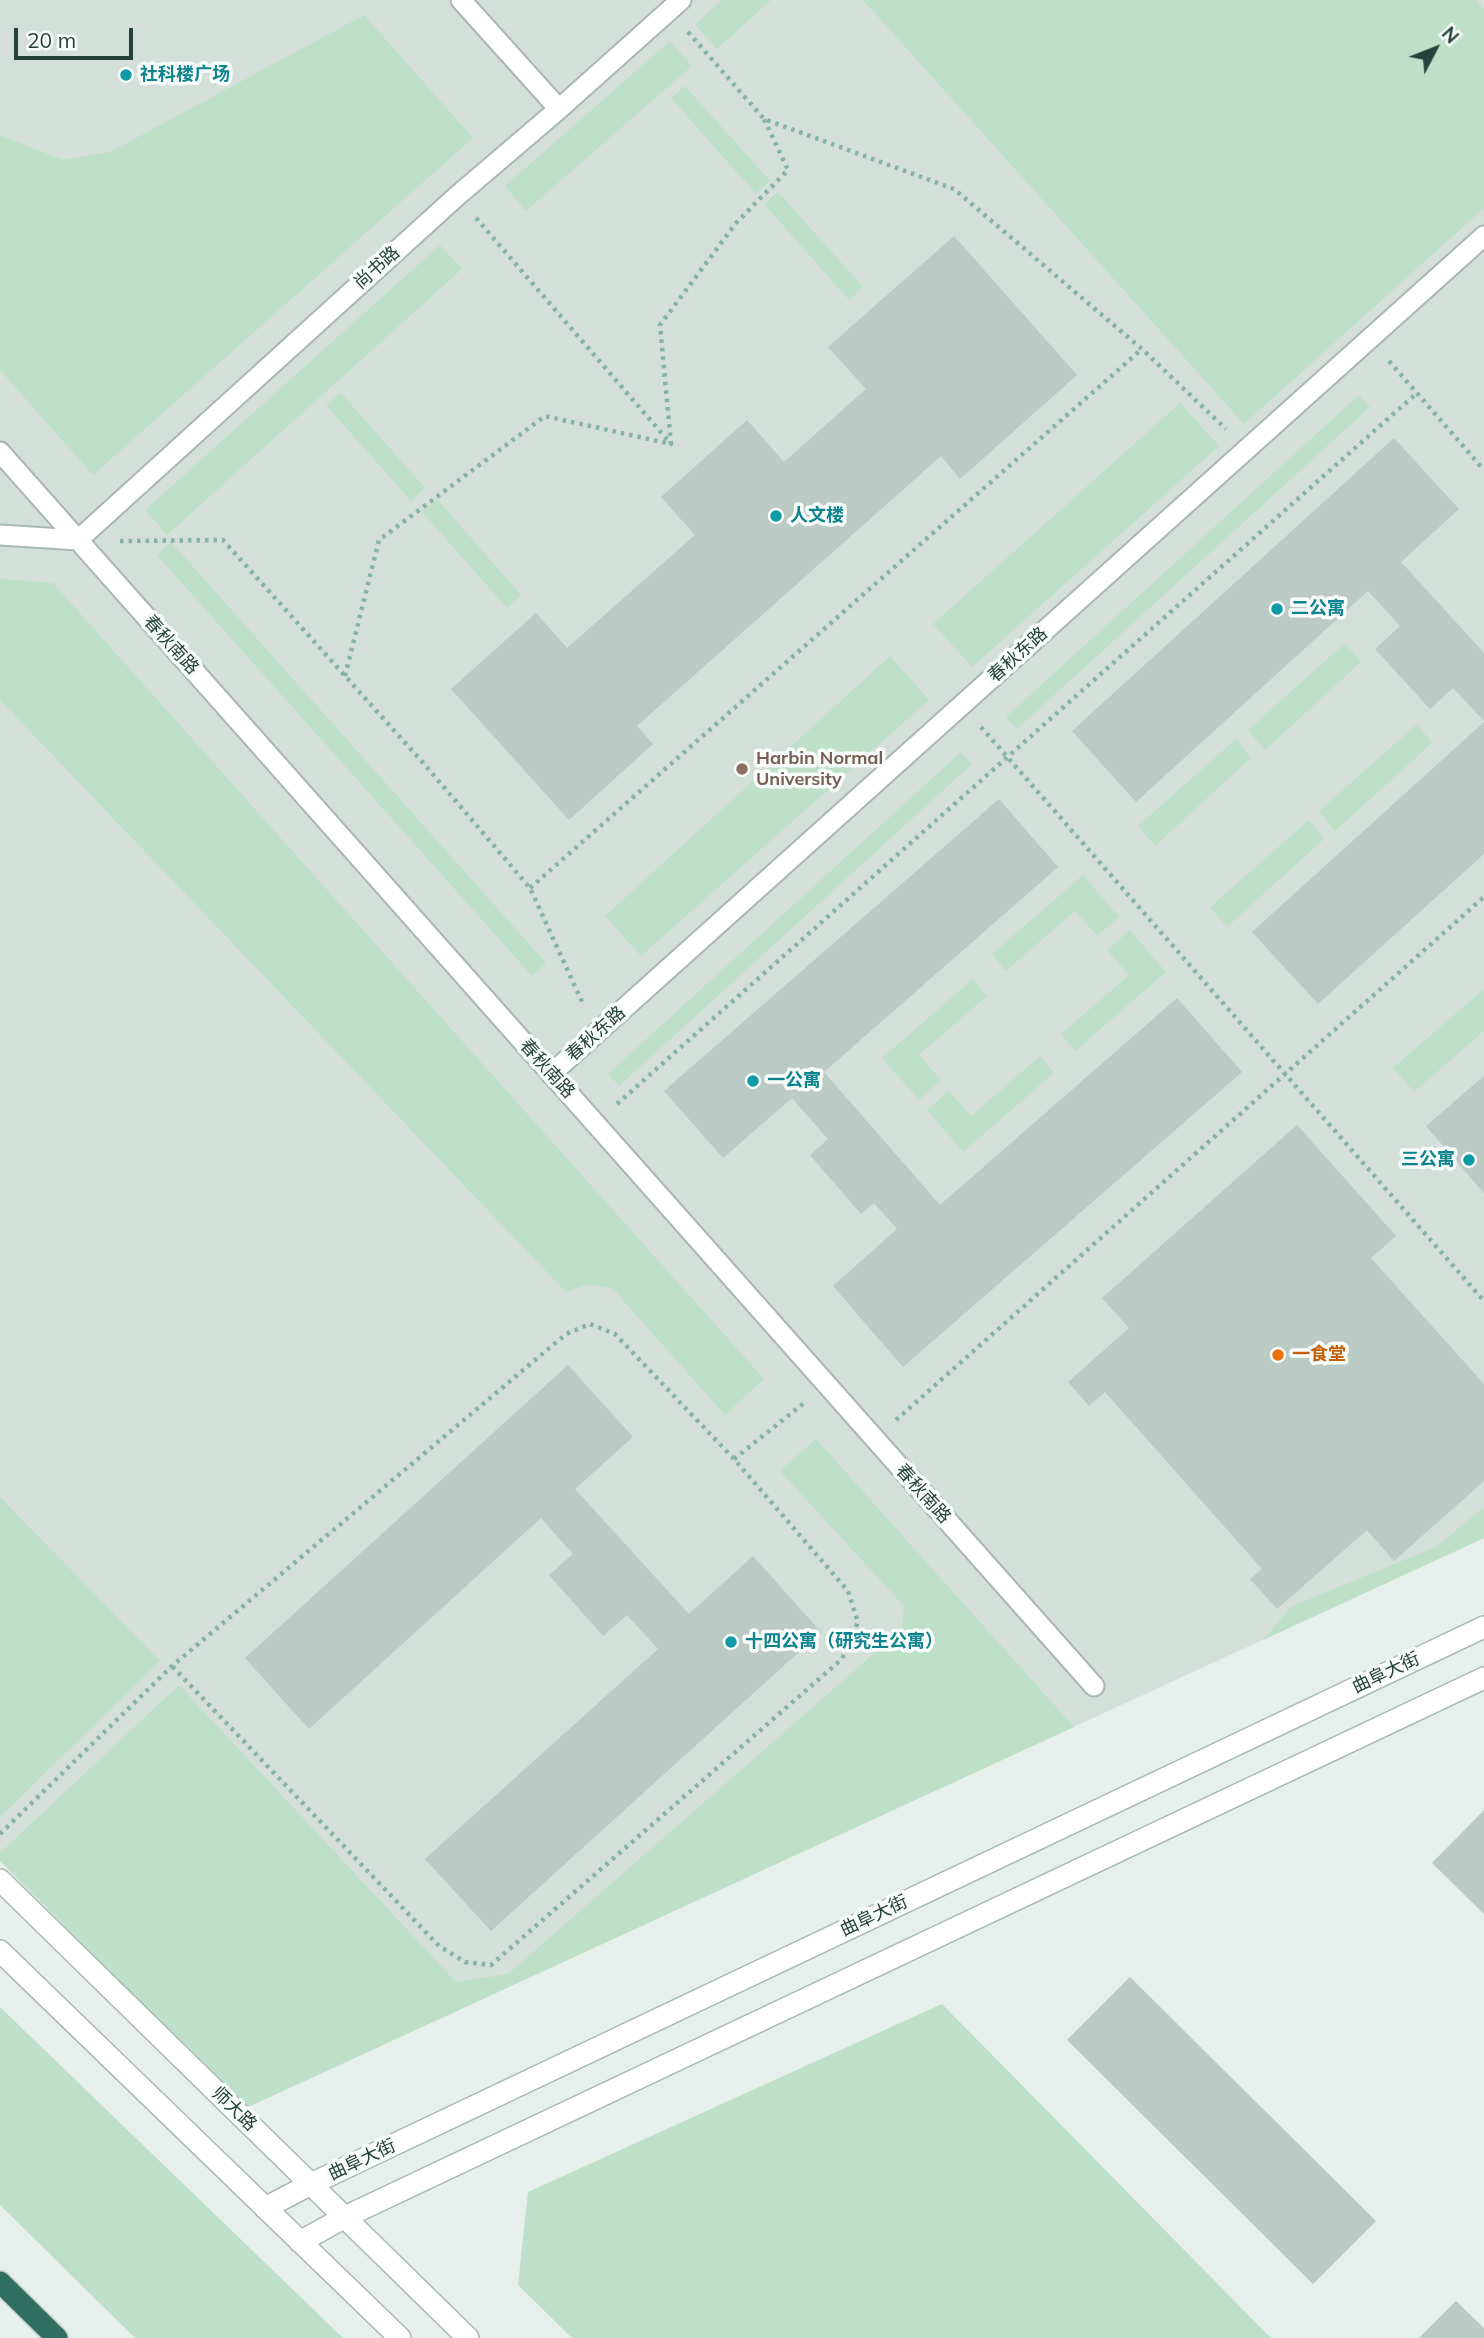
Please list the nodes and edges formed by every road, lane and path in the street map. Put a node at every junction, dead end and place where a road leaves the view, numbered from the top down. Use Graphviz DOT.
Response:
graph roads {
  1 [pos="461,0"];
  2 [pos="675,5"];
  3 [pos="559,109"];
  4 [pos="764,118"];
  5 [pos="457,196"];
  6 [pos="1484,236"];
  7 [pos="1370,340"];
  8 [pos="1142,349"];
  9 [pos="1417,393"];
  10 [pos="671,444"];
  11 [pos="1248,449"];
  12 [pos="0,452"];
  13 [pos="1484,470"];
  14 [pos="0,535"];
  15 [pos="78,540"];
  16 [pos="345,676"];
  17 [pos="962,705"];
  18 [pos="1007,758"];
  19 [pos="530,888"];
  20 [pos="1484,897"];
  21 [pos="597,1034"];
  22 [pos="551,1074"];
  23 [pos="1285,1074"];
  24 [pos="595,1123"];
  25 [pos="1484,1301"];
  26 [pos="827,1384"];
  27 [pos="875,1439"];
  28 [pos="734,1459"];
  29 [pos="1484,1627"];
  30 [pos="172,1666"];
  31 [pos="1484,1678"];
  32 [pos="1094,1686"];
  33 [pos="0,1834"];
  34 [pos="0,1880"];
  35 [pos="0,1951"];
  36 [pos="311,2184"];
  37 [pos="265,2208"];
  38 [pos="345,2217"];
  39 [pos="300,2242"];
  40 [pos="0,2282"];
  41 [pos="57,2338"];
  42 [pos="400,2338"];
  43 [pos="468,2338"];
  1 -- 3 [label="lane"];
  2 -- 3 [label="lane, 尚书路"];
  2 -- 4 [label="path"];
  3 -- 5 [label="lane, 尚书路"];
  4 -- 8 [label="path"];
  4 -- 10 [label="path"];
  5 -- 10 [label="path"];
  5 -- 15 [label="lane, 尚书路"];
  6 -- 7 [label="lane, 春秋东路"];
  7 -- 9 [label="path"];
  7 -- 11 [label="lane, 春秋东路"];
  8 -- 11 [label="path"];
  8 -- 19 [label="path"];
  9 -- 13 [label="path"];
  9 -- 18 [label="path"];
  10 -- 16 [label="path"];
  11 -- 17 [label="lane, 春秋东路"];
  12 -- 15 [label="lane, 春秋南路"];
  14 -- 15 [label="lane"];
  15 -- 16 [label="path"];
  15 -- 22 [label="lane, 春秋南路"];
  16 -- 19 [label="path"];
  17 -- 18 [label="path"];
  17 -- 21 [label="lane, 春秋东路"];
  18 -- 23 [label="path"];
  18 -- 24 [label="path"];
  19 -- 21 [label="path"];
  20 -- 23 [label="path"];
  21 -- 22 [label="lane, 春秋东路"];
  22 -- 24 [label="lane, 春秋南路"];
  23 -- 25 [label="path"];
  23 -- 27 [label="path"];
  24 -- 26 [label="lane, 春秋南路"];
  26 -- 27 [label="lane, 春秋南路"];
  26 -- 28 [label="path"];
  27 -- 32 [label="lane, 春秋南路"];
  28 -- 30 [label="path"];
  28 -- 30 [label="path"];
  29 -- 36 [label="street, 曲阜大街"];
  30 -- 33 [label="path"];
  31 -- 38 [label="street"];
  34 -- 36 [label="street, 师大路"];
  35 -- 37 [label="street"];
  36 -- 37 [label="street, 曲阜大街"];
  36 -- 38 [label="street, 师大路"];
  37 -- 39 [label="street"];
  38 -- 39 [label="street"];
  38 -- 43 [label="street, 师大路"];
  39 -- 42 [label="street"];
  40 -- 41 [label="highway"];
}
